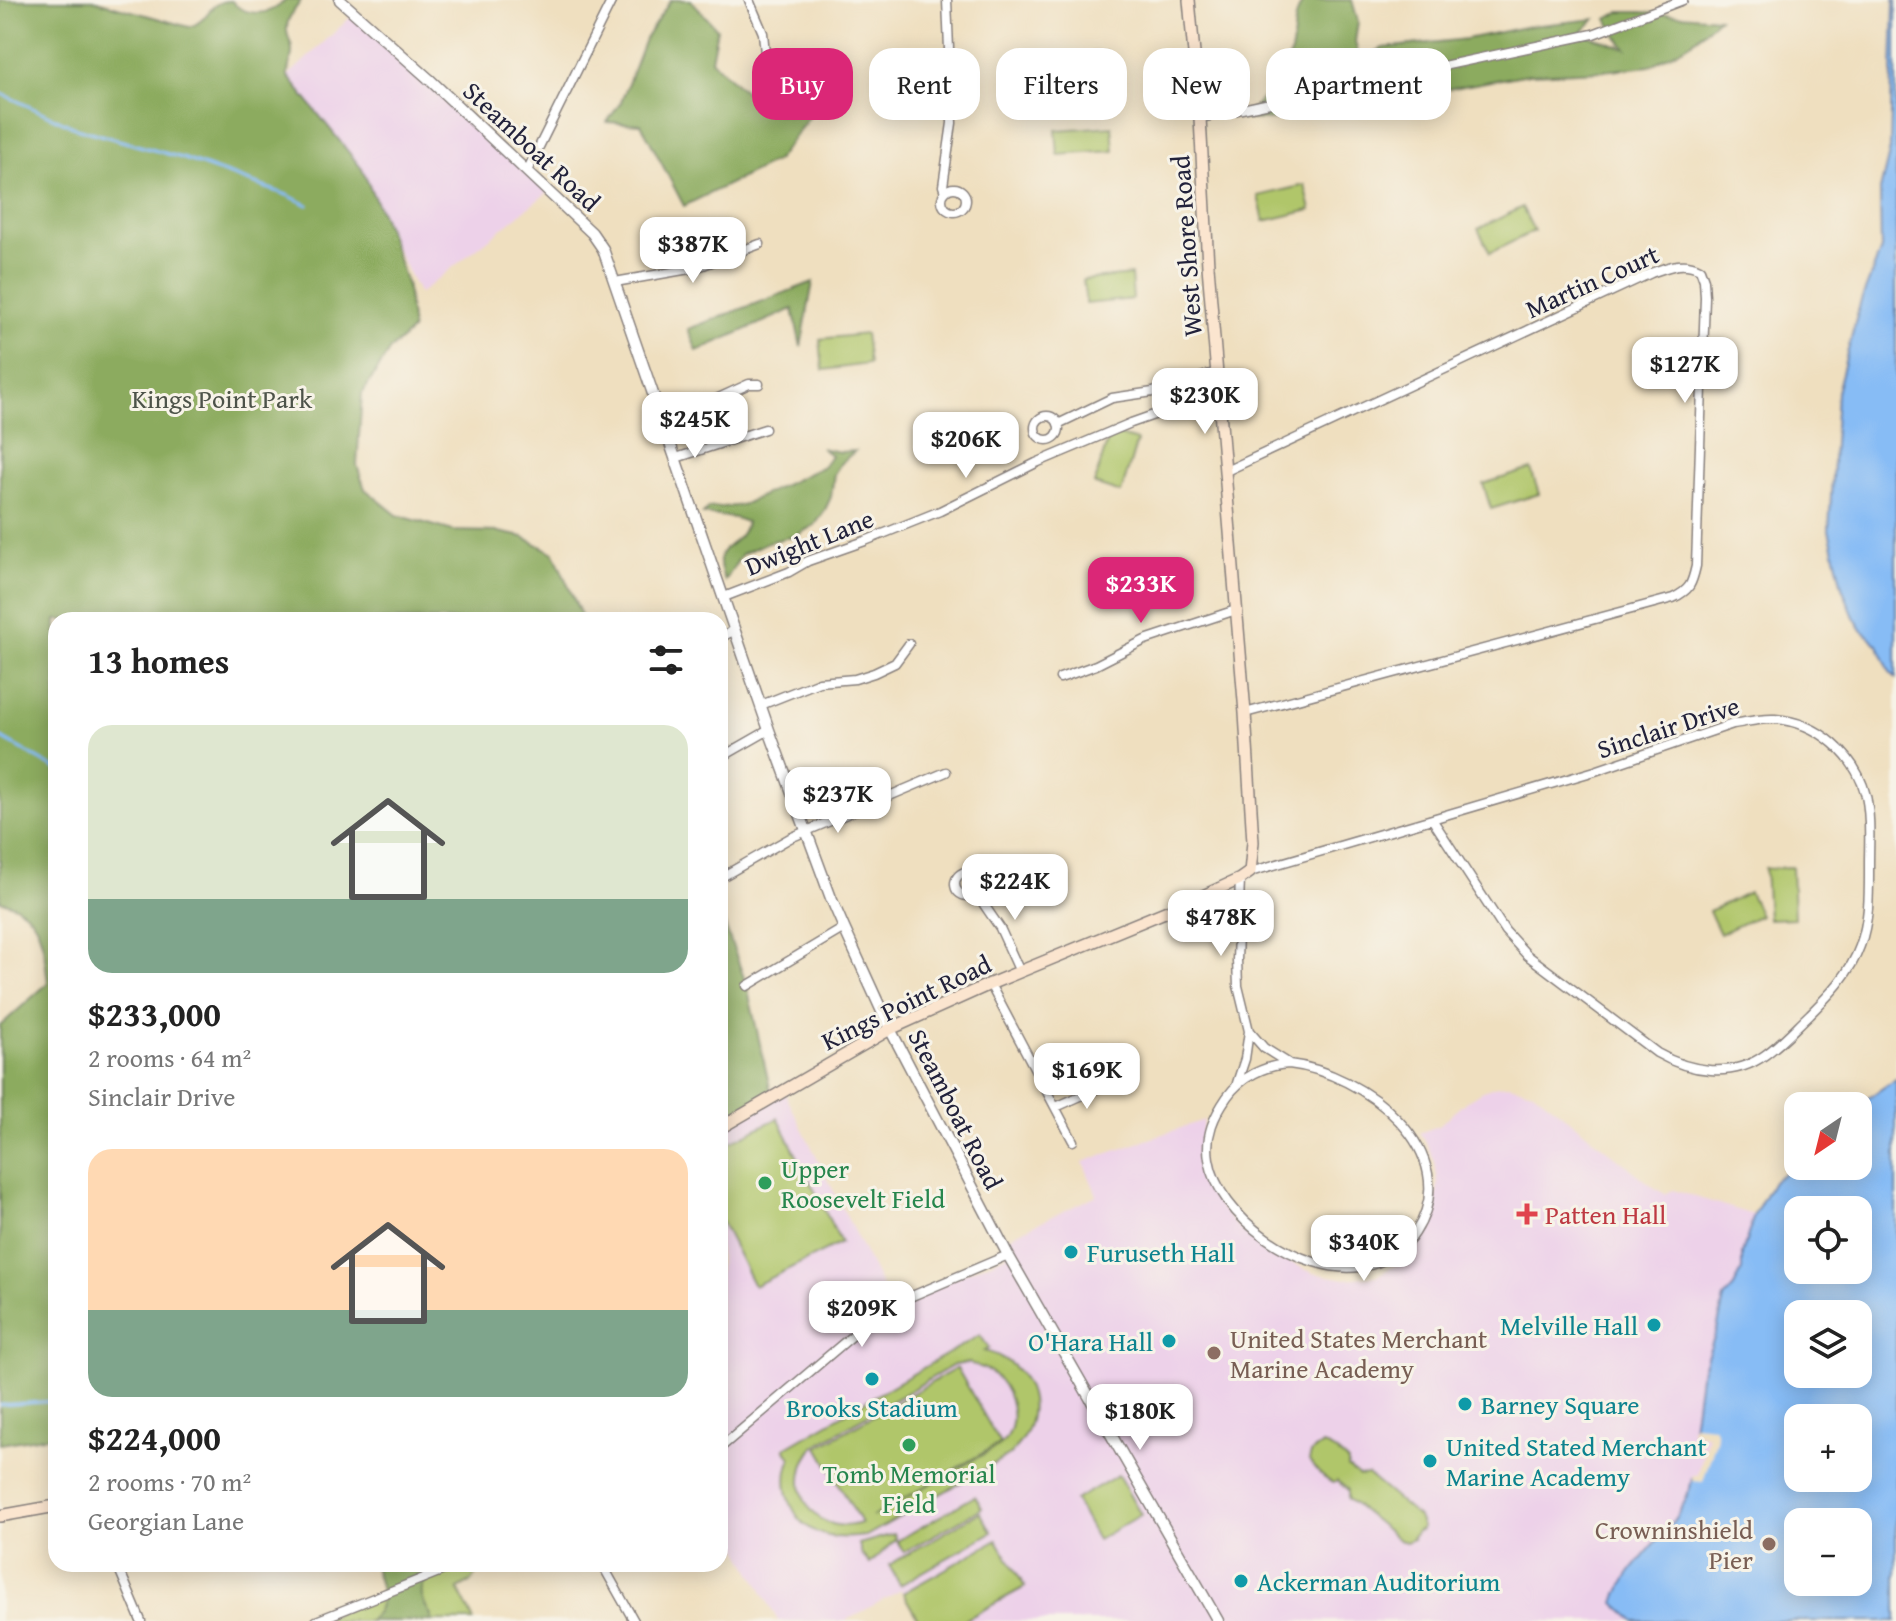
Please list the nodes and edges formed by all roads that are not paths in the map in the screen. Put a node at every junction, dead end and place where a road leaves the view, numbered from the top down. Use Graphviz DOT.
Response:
graph roads {
  1 [pos="340,0"];
  2 [pos="612,0"];
  3 [pos="749,0"];
  4 [pos="947,0"];
  5 [pos="1189,0"];
  6 [pos="1683,0"];
  7 [pos="764,48"];
  8 [pos="1193,48"];
  9 [pos="1250,107"];
  10 [pos="1200,120"];
  11 [pos="527,171"];
  12 [pos="945,192"];
  13 [pos="760,244"];
  14 [pos="615,282"];
  15 [pos="1217,372"];
  16 [pos="759,384"];
  17 [pos="1219,392"];
  18 [pos="664,423"];
  19 [pos="1058,424"];
  20 [pos="765,429"];
  21 [pos="676,458"];
  22 [pos="1226,471"];
  23 [pos="724,597"];
  24 [pos="1236,610"];
  25 [pos="735,630"];
  26 [pos="728,634"];
  27 [pos="909,644"];
  28 [pos="1060,678"];
  29 [pos="761,705"];
  30 [pos="1245,713"];
  31 [pos="769,730"];
  32 [pos="728,753"];
  33 [pos="946,772"];
  34 [pos="1432,819"];
  35 [pos="806,831"];
  36 [pos="1250,872"];
  37 [pos="728,873"];
  38 [pos="1240,879"];
  39 [pos="976,893"];
  40 [pos="844,928"];
  41 [pos="1020,972"];
  42 [pos="990,984"];
  43 [pos="747,986"];
  44 [pos="890,1029"];
  45 [pos="1249,1031"];
  46 [pos="1289,1064"];
  47 [pos="1237,1083"];
  48 [pos="1105,1085"];
  49 [pos="1056,1107"];
  50 [pos="728,1123"];
  51 [pos="1073,1141"];
  52 [pos="1008,1255"];
  53 [pos="728,1441"];
  54 [pos="48,1507"];
  55 [pos="0,1516"];
  56 [pos="120,1572"];
  57 [pos="439,1572"];
  58 [pos="606,1572"];
  59 [pos="141,1621"];
  60 [pos="316,1621"];
  61 [pos="634,1621"];
  62 [pos="1218,1621"];
  1 -- 11 [label="street, Steamboat Road"];
  2 -- 11 [label="street"];
  3 -- 7 [label="street"];
  4 -- 12 [label="street"];
  5 -- 8 [label="main road, West Shore Road"];
  6 -- 9 [label="street"];
  10 -- 15 [label="main road, West Shore Road"];
  11 -- 14 [label="street, Steamboat Road"];
  13 -- 14 [label="street"];
  14 -- 18 [label="street, Steamboat Road"];
  15 -- 17 [label="main road, West Shore Road"];
  15 -- 19 [label="street"];
  16 -- 18 [label="street"];
  17 -- 22 [label="main road, West Shore Road"];
  17 -- 23 [label="street, Dwight Lane"];
  18 -- 21 [label="street, Steamboat Road"];
  20 -- 21 [label="street"];
  21 -- 23 [label="street, Steamboat Road"];
  22 -- 24 [label="main road, West Shore Road"];
  22 -- 30 [label="street, Martin Court"];
  23 -- 25 [label="street, Steamboat Road"];
  24 -- 28 [label="street"];
  24 -- 30 [label="main road, West Shore Road"];
  25 -- 26 [label="street"];
  25 -- 29 [label="street, Steamboat Road"];
  27 -- 29 [label="street"];
  29 -- 31 [label="street, Steamboat Road"];
  30 -- 36 [label="main road, West Shore Road"];
  31 -- 32 [label="street"];
  31 -- 35 [label="street, Steamboat Road"];
  33 -- 35 [label="street"];
  34 -- 34 [label="street, Sinclair Drive"];
  34 -- 36 [label="street, Sinclair Drive"];
  35 -- 37 [label="street"];
  35 -- 40 [label="street, Steamboat Road"];
  36 -- 38 [label="main road, Kings Point Road"];
  38 -- 41 [label="main road, Kings Point Road"];
  38 -- 45 [label="street"];
  39 -- 41 [label="street"];
  40 -- 43 [label="street"];
  40 -- 44 [label="street, Steamboat Road"];
  41 -- 42 [label="main road, Kings Point Road"];
  42 -- 44 [label="main road, Kings Point Road"];
  42 -- 49 [label="street"];
  44 -- 50 [label="main road, Kings Point Road"];
  44 -- 52 [label="street, Steamboat Road"];
  45 -- 46 [label="street"];
  45 -- 47 [label="street"];
  46 -- 47 [label="street"];
  46 -- 47 [label="street"];
  48 -- 49 [label="street"];
  49 -- 51 [label="street"];
  52 -- 53 [label="street"];
  52 -- 62 [label="street, Steamboat Road"];
  54 -- 55 [label="main road"];
  56 -- 59 [label="street"];
  57 -- 60 [label="street"];
  58 -- 61 [label="street"];
}
